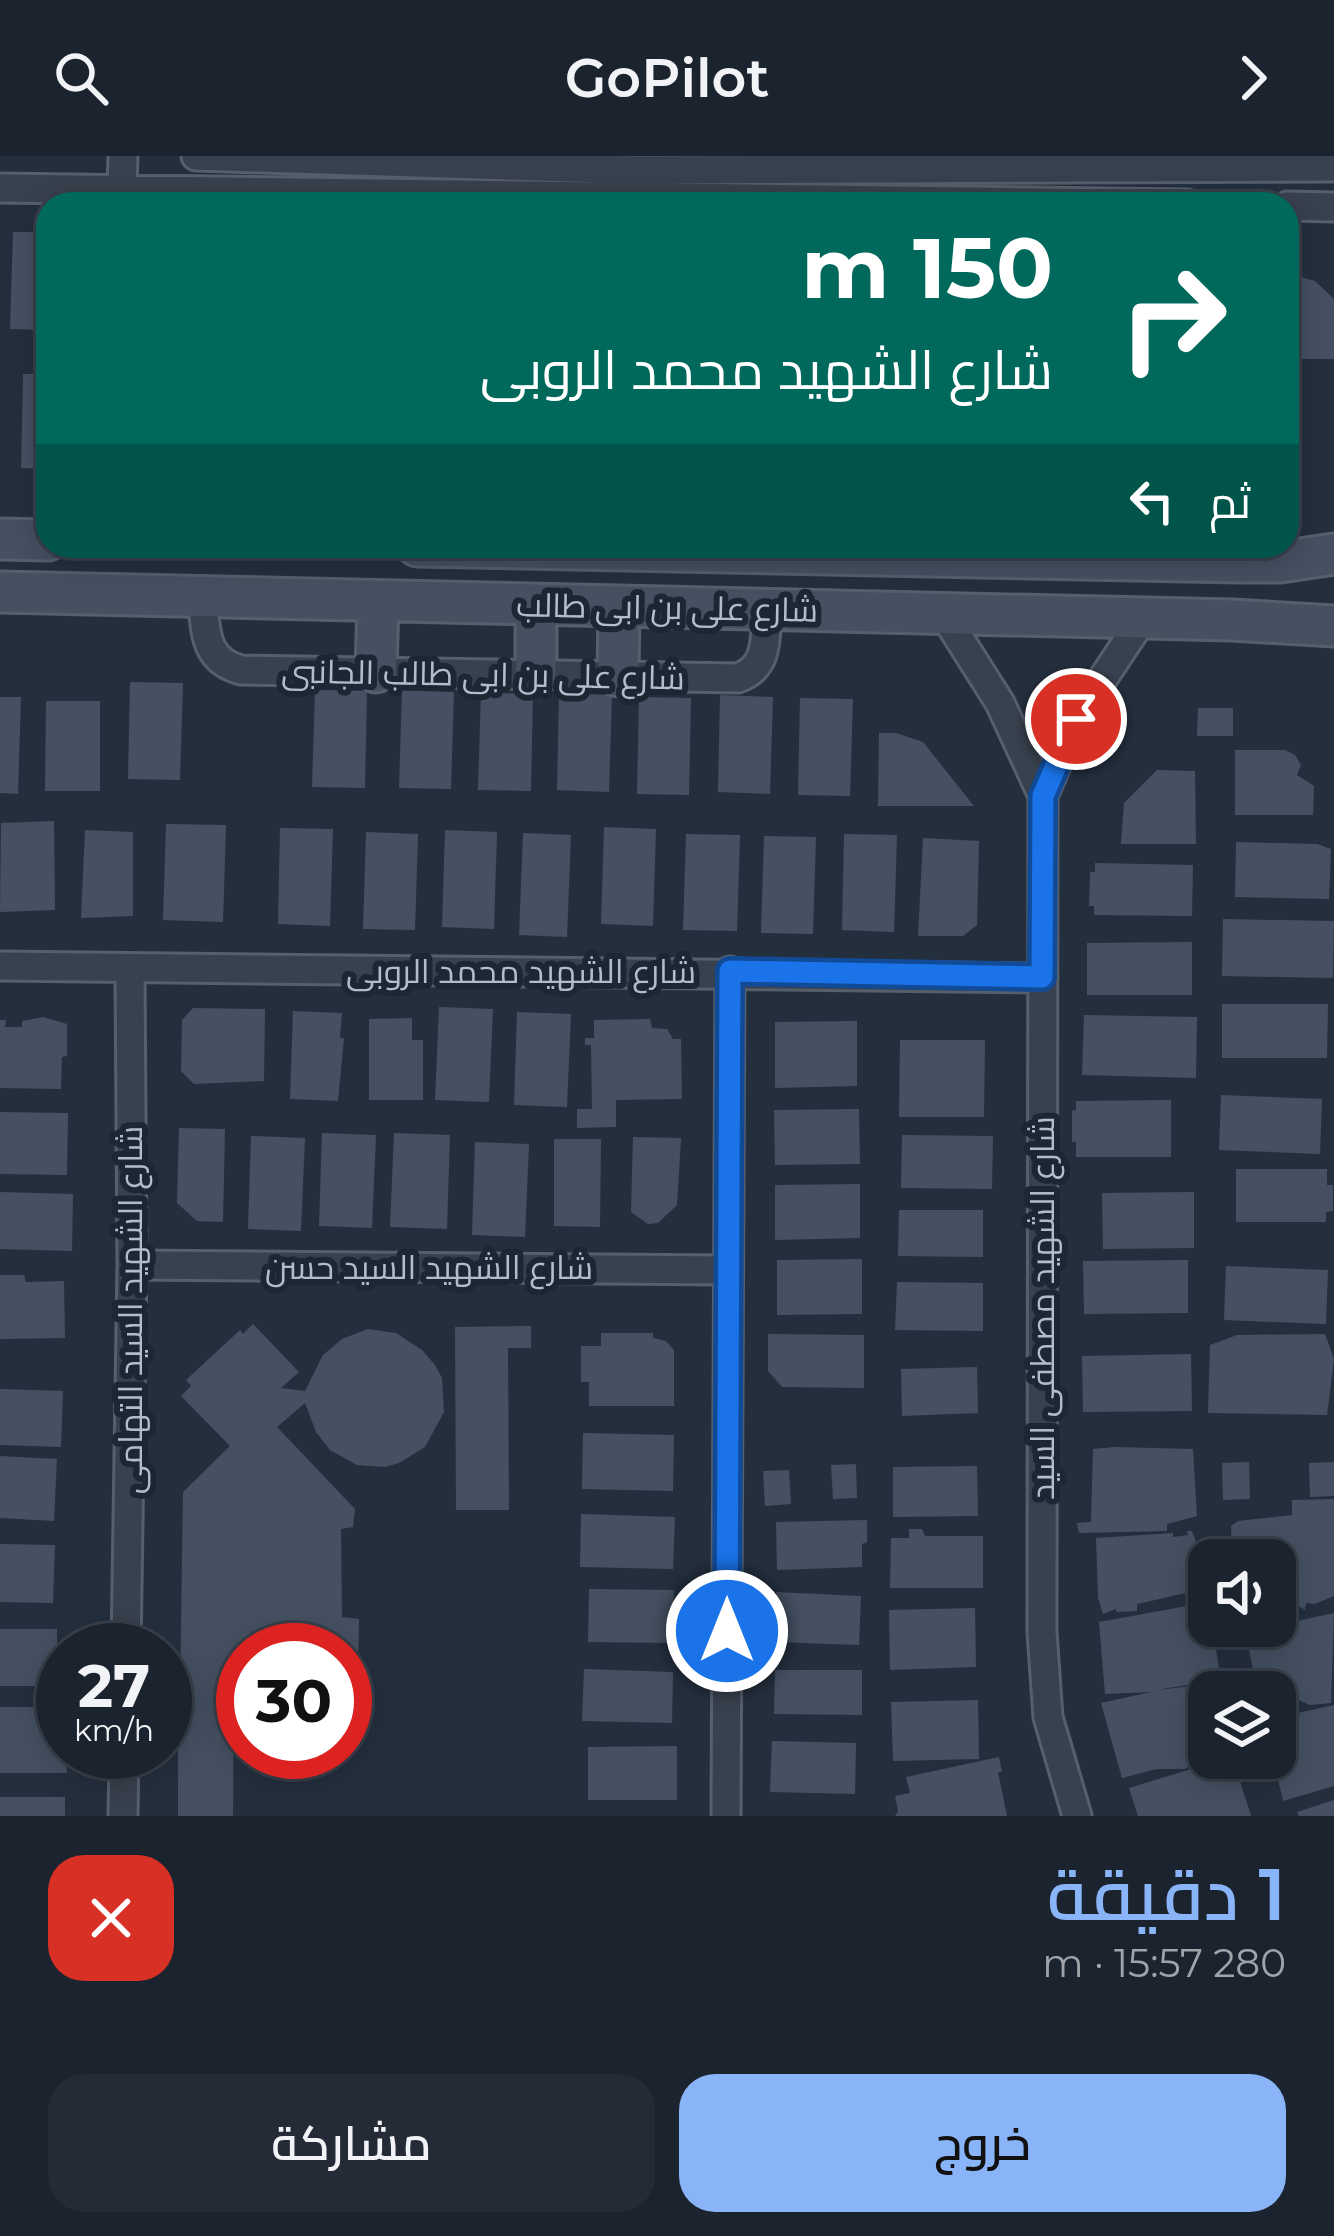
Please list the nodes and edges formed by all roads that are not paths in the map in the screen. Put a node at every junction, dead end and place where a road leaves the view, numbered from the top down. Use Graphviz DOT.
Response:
graph roads {
  1 [pos="123,156"];
  2 [pos="196,156"];
  3 [pos="1059,162"];
  4 [pos="1098,162"];
  5 [pos="1334,167"];
  6 [pos="122,187"];
  7 [pos="0,188"];
  8 [pos="434,192"];
  9 [pos="1058,192"];
  10 [pos="1097,192"];
  11 [pos="1299,206"];
  12 [pos="1334,207"];
  13 [pos="0,539"];
  14 [pos="36,540"];
  15 [pos="1334,554"];
  16 [pos="1200,558"];
  17 [pos="0,592"];
  18 [pos="202,596"];
  19 [pos="378,601"];
  20 [pos="536,604"];
  21 [pos="619,607"];
  22 [pos="767,610"];
  23 [pos="943,613"];
  24 [pos="1143,618"];
  25 [pos="1334,626"];
  26 [pos="376,672"];
  27 [pos="536,675"];
  28 [pos="618,676"];
  29 [pos="1043,796"];
  30 [pos="0,966"];
  31 [pos="130,969"];
  32 [pos="730,971"];
  33 [pos="1042,977"];
  34 [pos="132,1265"];
  35 [pos="726,1270"];
  36 [pos="126,1623"];
  37 [pos="124,1779"];
  38 [pos="124,1816"];
  39 [pos="726,1816"];
  40 [pos="1077,1816"];
  1 -- 6 [label="street"];
  2 -- 3 [label="street"];
  3 -- 4 [label="street"];
  3 -- 9 [label="street"];
  4 -- 5 [label="street"];
  4 -- 10 [label="street"];
  6 -- 7 [label="street"];
  6 -- 8 [label="street"];
  11 -- 12 [label="street"];
  13 -- 14 [label="main road"];
  15 -- 16 [label="main road, شارع على بن ابى طالب"];
  17 -- 18 [label="main road, شارع على بن ابى طالب"];
  18 -- 19 [label="main road, شارع على بن ابى طالب"];
  18 -- 26 [label="street, شارع على بن ابى طالب الجانبى"];
  19 -- 20 [label="main road, شارع على بن ابى طالب"];
  19 -- 26 [label="main road"];
  20 -- 21 [label="main road, شارع على بن ابى طالب"];
  20 -- 27 [label="main road"];
  21 -- 22 [label="main road, شارع على بن ابى طالب"];
  21 -- 28 [label="main road"];
  22 -- 23 [label="main road, شارع على بن ابى طالب"];
  22 -- 28 [label="street, شارع على بن ابى طالب الجانبى"];
  23 -- 24 [label="main road, شارع على بن ابى طالب"];
  23 -- 29 [label="street, شارع الشهيد مصطفى السيد"];
  24 -- 25 [label="main road, شارع على بن ابى طالب"];
  24 -- 29 [label="street, شارع الشهيد مصطفى السيد"];
  26 -- 27 [label="street, شارع على بن ابى طالب الجانبى"];
  27 -- 28 [label="street, شارع على بن ابى طالب الجانبى"];
  29 -- 33 [label="street, شارع الشهيد مصطفى السيد"];
  30 -- 31 [label="street, شارع الشهيد محمد الروبى"];
  31 -- 32 [label="street, شارع الشهيد محمد الروبى"];
  31 -- 34 [label="street, شارع الشهيد السيد التهامى"];
  32 -- 33 [label="street, شارع الشهيد محمد الروبى"];
  32 -- 35 [label="street"];
  33 -- 40 [label="street, شارع الشهيد مصطفى السيد"];
  34 -- 35 [label="street, شارع الشهيد السيد حسن"];
  34 -- 36 [label="street, شارع الشهيد السيد التهامى"];
  35 -- 39 [label="street"];
  37 -- 38 [label="street"];
}
